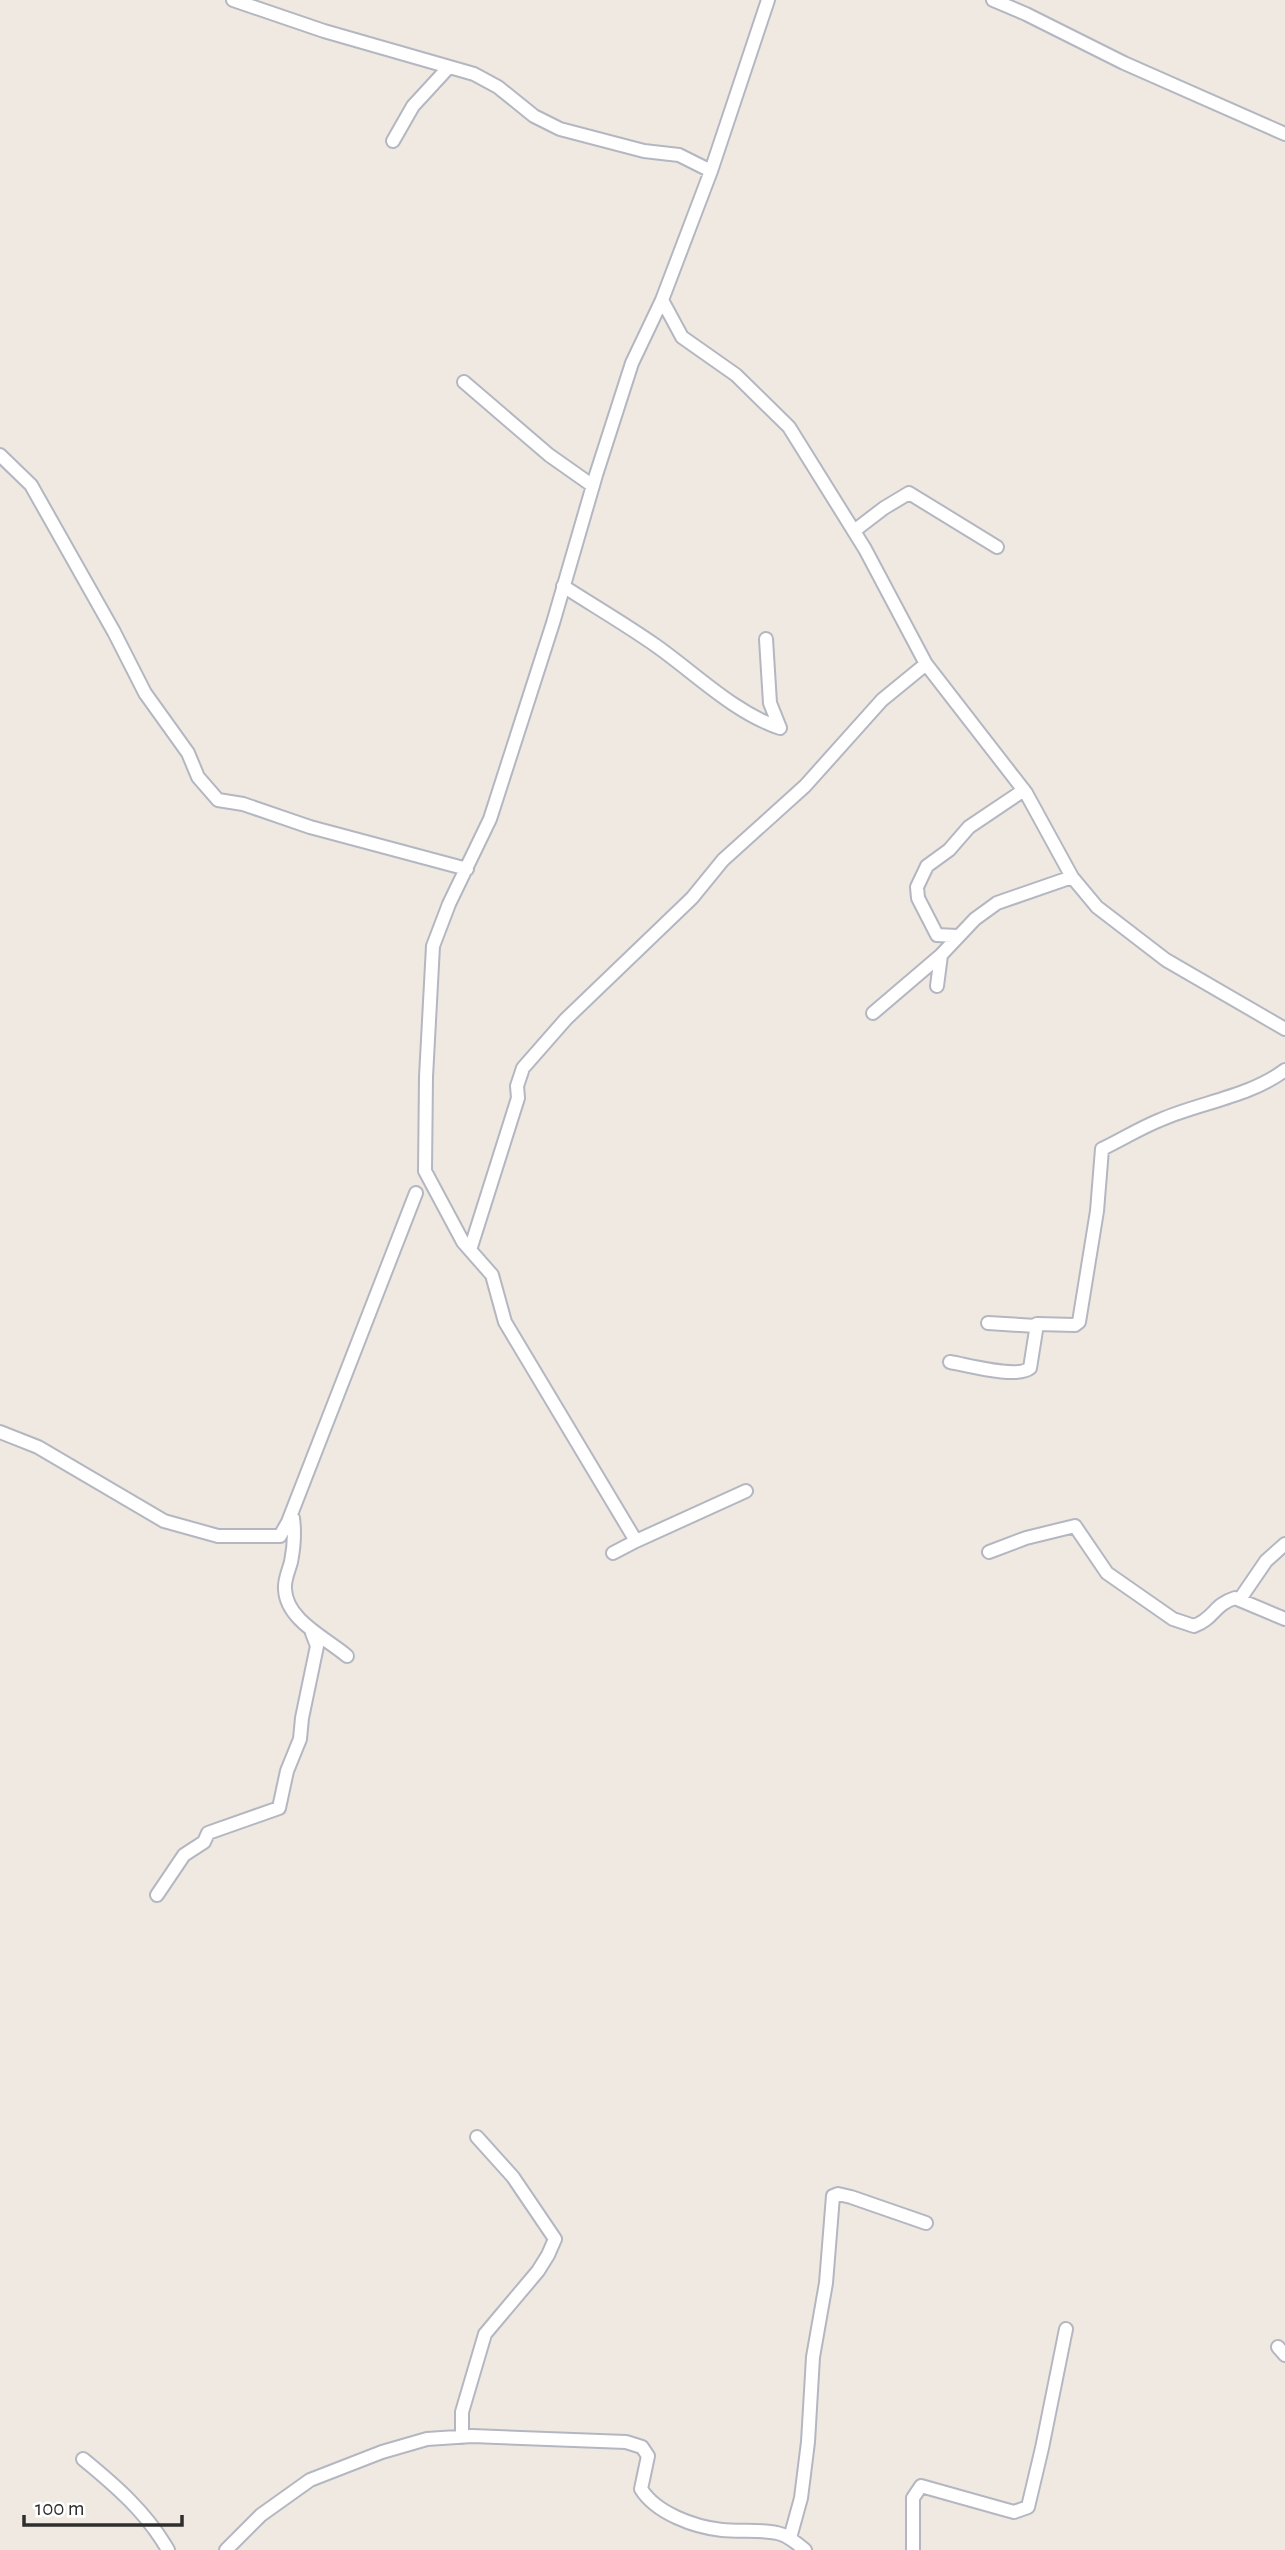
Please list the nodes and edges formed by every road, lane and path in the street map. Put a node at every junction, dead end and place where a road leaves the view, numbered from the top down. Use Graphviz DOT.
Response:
graph roads {
  1 [pos="233,0"];
  2 [pos="768,0"];
  3 [pos="993,0"];
  4 [pos="448,68"];
  5 [pos="1285,134"];
  6 [pos="393,141"];
  7 [pos="711,171"];
  8 [pos="662,300"];
  9 [pos="464,382"];
  10 [pos="0,454"];
  11 [pos="593,486"];
  12 [pos="854,531"];
  13 [pos="997,547"];
  14 [pos="563,586"];
  15 [pos="766,639"];
  16 [pos="926,664"];
  17 [pos="1024,790"];
  18 [pos="467,869"];
  19 [pos="1072,877"];
  20 [pos="957,936"];
  21 [pos="941,955"];
  22 [pos="937,986"];
  23 [pos="873,1013"];
  24 [pos="1285,1029"];
  25 [pos="1285,1070"];
  26 [pos="416,1193"];
  27 [pos="470,1250"];
  28 [pos="989,1323"];
  29 [pos="1036,1326"];
  30 [pos="950,1362"];
  31 [pos="0,1432"];
  32 [pos="746,1491"];
  33 [pos="288,1522"];
  34 [pos="636,1541"];
  35 [pos="1285,1544"];
  36 [pos="989,1552"];
  37 [pos="613,1553"];
  38 [pos="1240,1600"];
  39 [pos="1285,1619"];
  40 [pos="312,1633"];
  41 [pos="347,1656"];
  42 [pos="157,1895"];
  43 [pos="477,2137"];
  44 [pos="926,2223"];
  45 [pos="1066,2329"];
  46 [pos="462,2437"];
  47 [pos="83,2459"];
  48 [pos="790,2538"];
  49 [pos="168,2550"];
  50 [pos="226,2550"];
  51 [pos="805,2550"];
  52 [pos="914,2550"];
  1 -- 4 [label="street"];
  2 -- 7 [label="street"];
  3 -- 5 [label="street"];
  4 -- 6 [label="street"];
  4 -- 7 [label="street"];
  7 -- 8 [label="street"];
  8 -- 11 [label="street"];
  8 -- 12 [label="street"];
  9 -- 11 [label="street"];
  10 -- 18 [label="street"];
  11 -- 14 [label="street"];
  12 -- 13 [label="street"];
  12 -- 16 [label="street"];
  14 -- 15 [label="street"];
  14 -- 18 [label="street"];
  16 -- 17 [label="street"];
  16 -- 27 [label="street"];
  17 -- 19 [label="street"];
  17 -- 20 [label="street"];
  18 -- 27 [label="street"];
  19 -- 20 [label="street"];
  19 -- 24 [label="street"];
  20 -- 21 [label="street"];
  21 -- 22 [label="street"];
  21 -- 23 [label="street"];
  25 -- 29 [label="street"];
  26 -- 33 [label="street"];
  27 -- 34 [label="street"];
  28 -- 29 [label="street"];
  29 -- 30 [label="street"];
  31 -- 33 [label="street"];
  32 -- 34 [label="street"];
  33 -- 40 [label="street"];
  34 -- 37 [label="street"];
  35 -- 38 [label="street"];
  36 -- 38 [label="street"];
  38 -- 39 [label="street"];
  40 -- 41 [label="street"];
  40 -- 42 [label="street"];
  43 -- 46 [label="street"];
  44 -- 48 [label="street"];
  45 -- 52 [label="street"];
  46 -- 48 [label="street"];
  46 -- 50 [label="street"];
  47 -- 49 [label="street"];
  48 -- 51 [label="street"];
}
